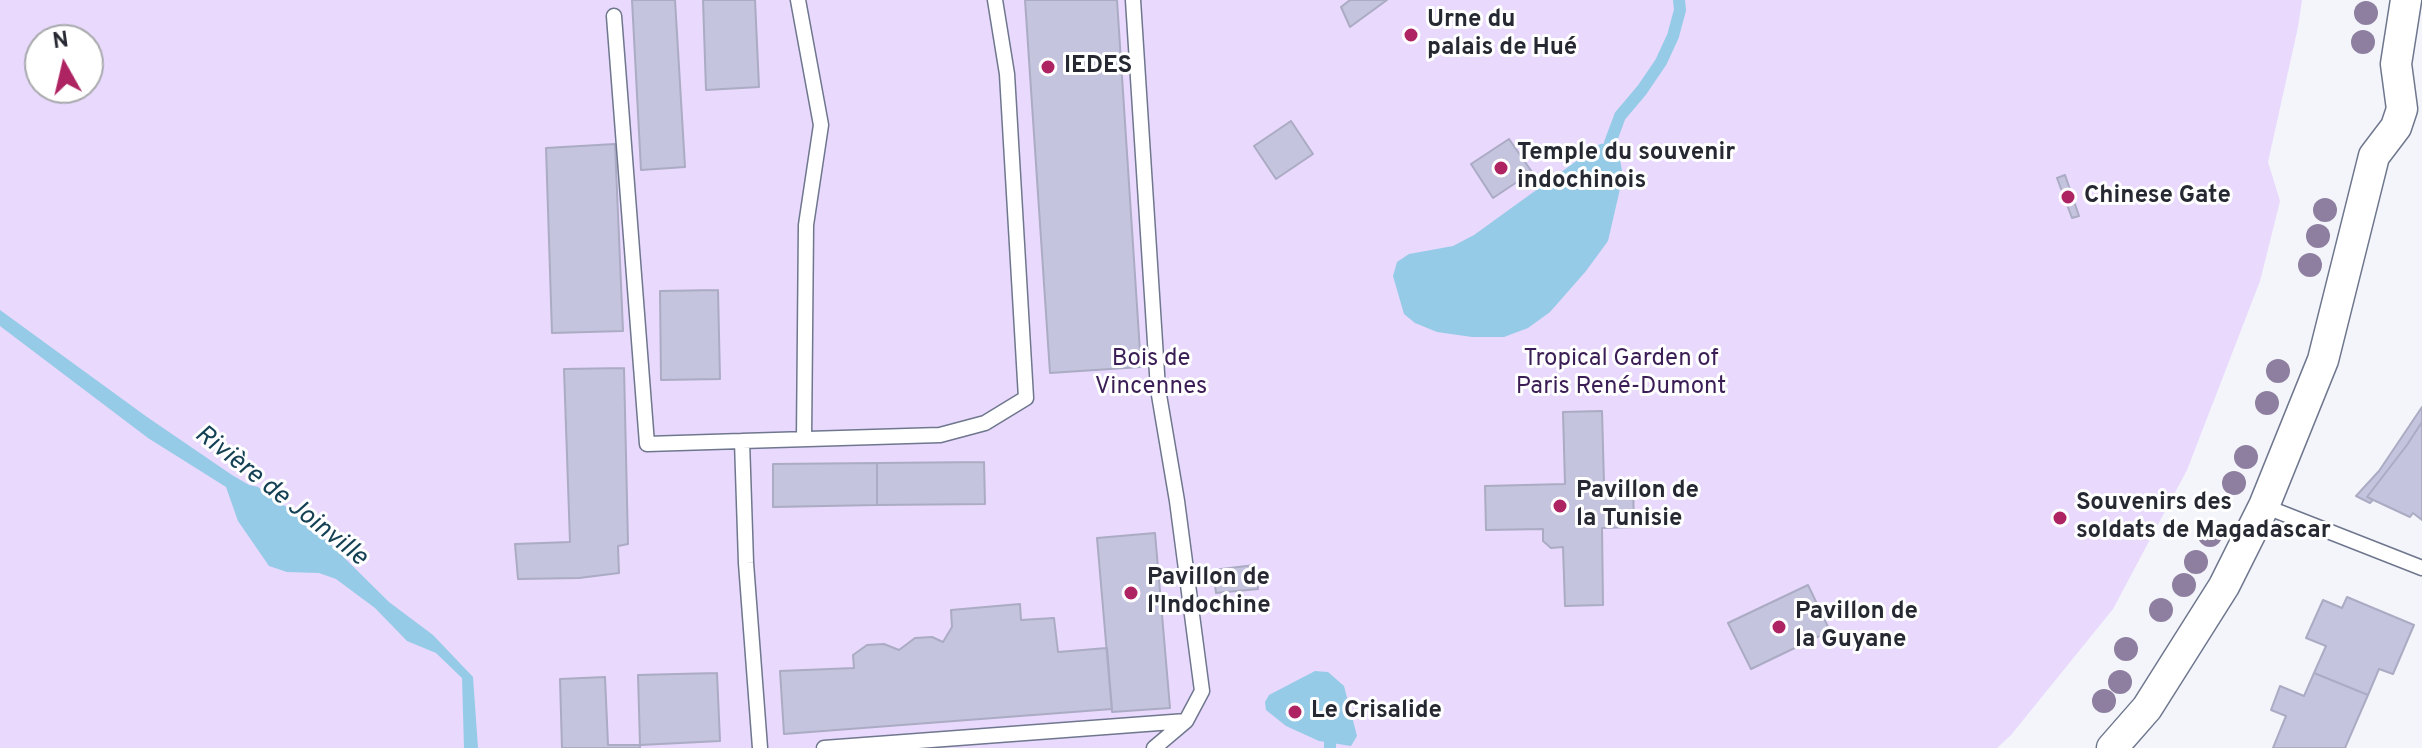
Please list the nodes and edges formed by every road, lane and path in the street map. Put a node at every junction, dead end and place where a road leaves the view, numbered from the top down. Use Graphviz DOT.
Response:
graph roads {
  1 [pos="798,0"];
  2 [pos="995,0"];
  3 [pos="1133,0"];
  4 [pos="2406,0"];
  5 [pos="614,16"];
  6 [pos="2412,114"];
  7 [pos="804,439"];
  8 [pos="742,441"];
  9 [pos="2264,506"];
  10 [pos="2422,568"];
  11 [pos="1186,721"];
  12 [pos="760,748"];
  13 [pos="824,748"];
  14 [pos="1154,748"];
  15 [pos="2112,748"];
  1 -- 7 [label="lane"];
  2 -- 7 [label="lane"];
  3 -- 11 [label="lane"];
  4 -- 6 [label="street"];
  5 -- 8 [label="lane"];
  6 -- 9 [label="street"];
  7 -- 8 [label="lane"];
  8 -- 12 [label="lane"];
  9 -- 10 [label="lane"];
  9 -- 15 [label="street"];
  11 -- 13 [label="lane"];
  11 -- 14 [label="lane"];
}
